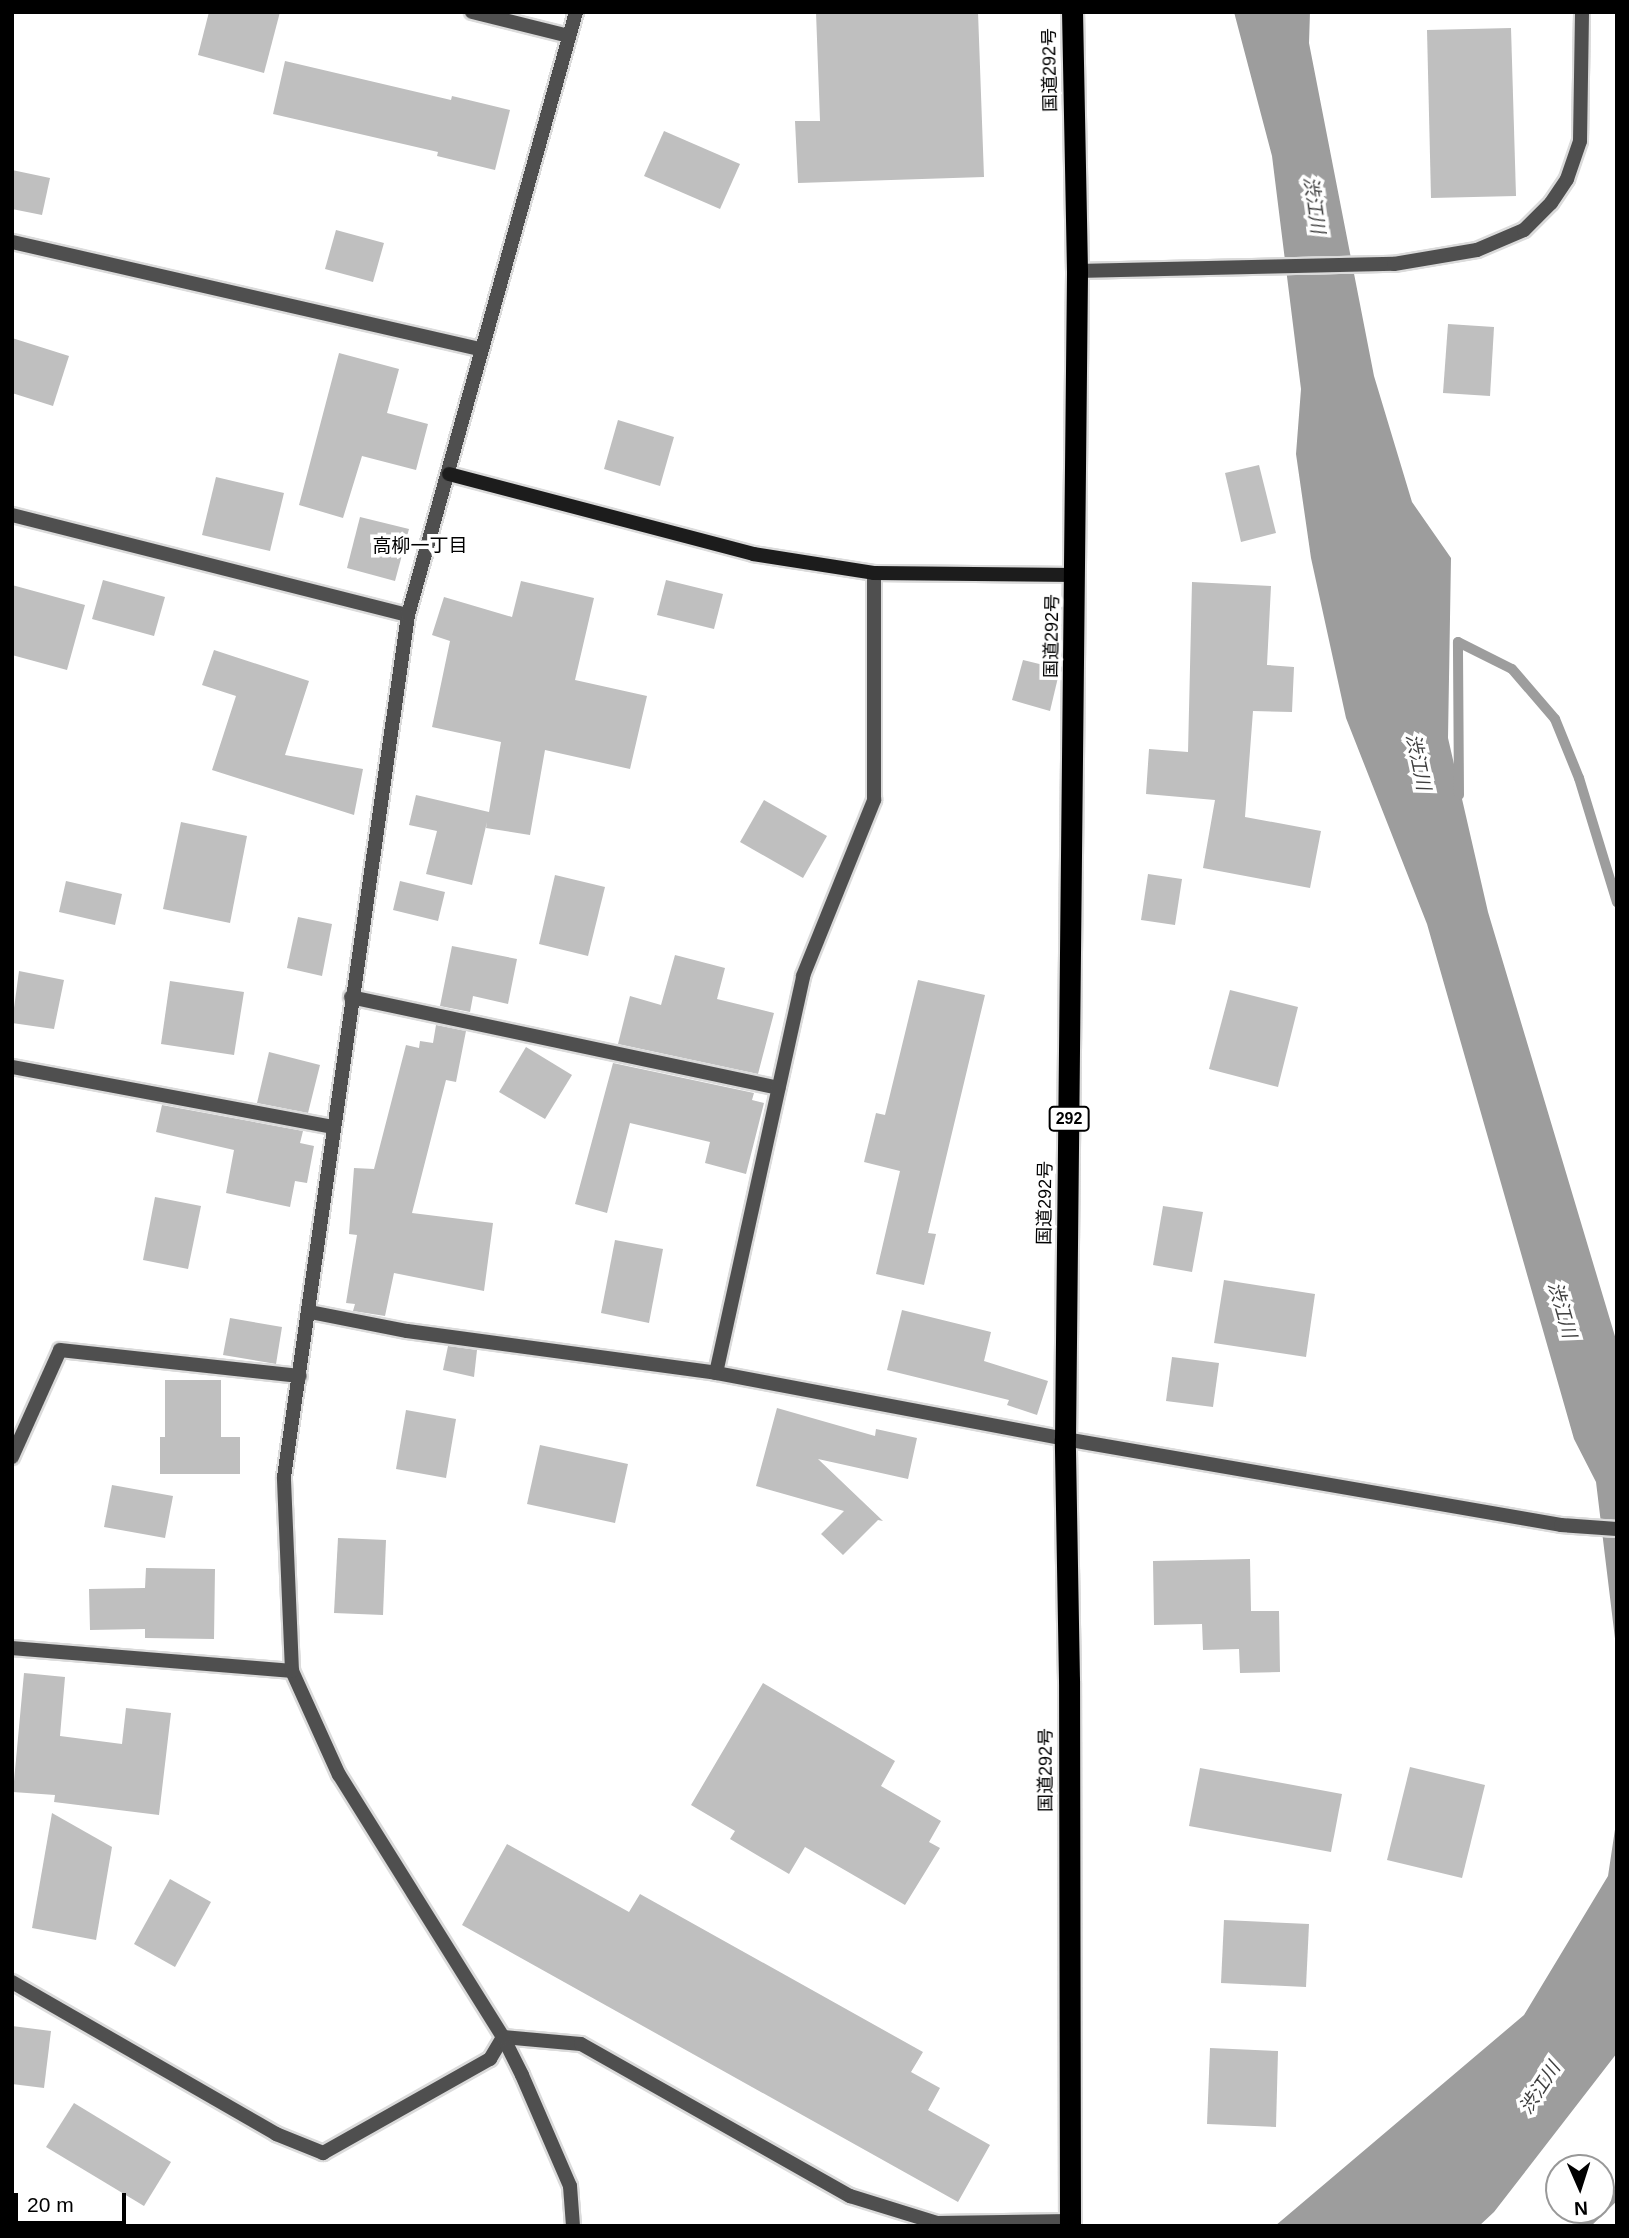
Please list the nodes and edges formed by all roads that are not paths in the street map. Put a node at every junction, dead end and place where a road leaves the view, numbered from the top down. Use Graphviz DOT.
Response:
graph roads {
  1 [pos="472,12"];
  2 [pos="576,12"];
  3 [pos="1072,12"];
  4 [pos="1582,12"];
  5 [pos="569,36"];
  6 [pos="12,242"];
  7 [pos="1077,271"];
  8 [pos="481,349"];
  9 [pos="449,474"];
  10 [pos="12,515"];
  11 [pos="874,573"];
  12 [pos="1075,575"];
  13 [pos="408,615"];
  14 [pos="351,997"];
  15 [pos="12,1067"];
  16 [pos="778,1088"];
  17 [pos="333,1128"];
  18 [pos="310,1312"];
  19 [pos="716,1373"];
  20 [pos="300,1376"];
  21 [pos="1065,1439"];
  22 [pos="12,1457"];
  23 [pos="1617,1529"];
  24 [pos="12,1648"];
  25 [pos="292,1671"];
  26 [pos="12,1982"];
  27 [pos="503,2037"];
  28 [pos="1070,2224"];
  29 [pos="573,2226"];
  1 -- 5 [label="street"];
  2 -- 5 [label="street"];
  3 -- 7 [label="highway, 国道292号 / 292"];
  4 -- 7 [label="street"];
  5 -- 8 [label="street"];
  6 -- 8 [label="street"];
  7 -- 12 [label="highway, 国道292号 / 292"];
  8 -- 9 [label="street"];
  9 -- 11 [label="street"];
  9 -- 13 [label="street"];
  10 -- 13 [label="street"];
  11 -- 12 [label="street"];
  11 -- 16 [label="street"];
  12 -- 21 [label="highway, 国道292号 / 292"];
  13 -- 14 [label="street"];
  14 -- 16 [label="street"];
  14 -- 17 [label="street"];
  15 -- 17 [label="street"];
  16 -- 19 [label="street"];
  17 -- 18 [label="street"];
  18 -- 19 [label="street"];
  18 -- 20 [label="street"];
  19 -- 21 [label="street"];
  20 -- 22 [label="street"];
  20 -- 25 [label="street"];
  21 -- 23 [label="street"];
  21 -- 28 [label="highway, 国道292号 / 292"];
  24 -- 25 [label="street"];
  25 -- 27 [label="street"];
  26 -- 27 [label="street"];
  27 -- 28 [label="street"];
  27 -- 29 [label="street"];
}
